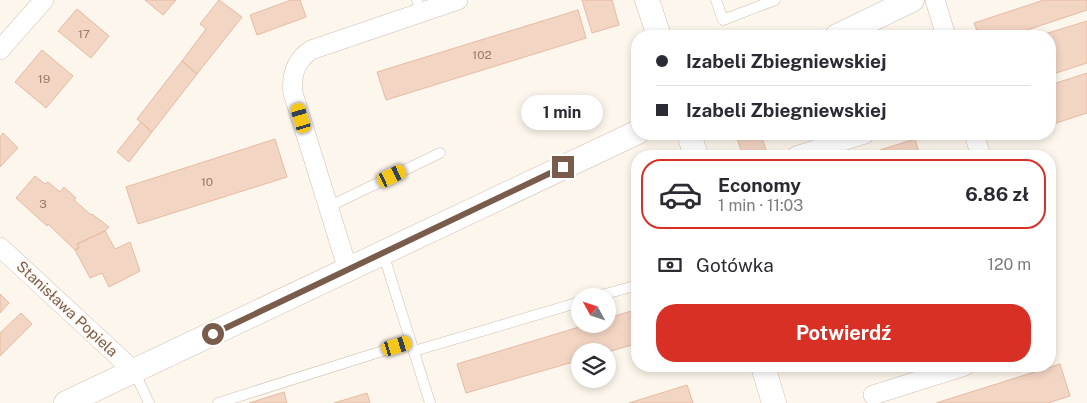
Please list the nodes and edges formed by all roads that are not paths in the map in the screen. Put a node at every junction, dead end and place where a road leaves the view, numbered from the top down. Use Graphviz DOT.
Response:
graph roads {
  1 [pos="44,0"];
  2 [pos="458,0"];
  3 [pos="647,0"];
  4 [pos="716,0"];
  5 [pos="776,0"];
  6 [pos="912,0"];
  7 [pos="935,0"];
  8 [pos="419,6"];
  9 [pos="656,30"];
  10 [pos="849,30"];
  11 [pos="944,30"];
  12 [pos="0,50"];
  13 [pos="631,135"];
  14 [pos="846,140"];
  15 [pos="815,150"];
  16 [pos="440,153"];
  17 [pos="328,207"];
  18 [pos="0,247"];
  19 [pos="383,253"];
  20 [pos="348,270"];
  21 [pos="631,286"];
  22 [pos="616,291"];
  23 [pos="571,304"];
  24 [pos="412,347"];
  25 [pos="134,371"];
  26 [pos="765,372"];
  27 [pos="946,372"];
  28 [pos="873,395"];
  29 [pos="66,403"];
  30 [pos="150,403"];
  31 [pos="218,403"];
  32 [pos="430,403"];
  33 [pos="774,403"];
  1 -- 12 [label="street"];
  2 -- 8 [label="street"];
  3 -- 9 [label="street"];
  4 -- 5 [label="lane"];
  6 -- 10 [label="street"];
  7 -- 11 [label="street"];
  8 -- 17 [label="street"];
  13 -- 19 [label="street"];
  14 -- 15 [label="street"];
  16 -- 17 [label="lane"];
  17 -- 20 [label="street"];
  18 -- 25 [label="street, Stanisława Popiela"];
  19 -- 20 [label="street"];
  19 -- 24 [label="lane"];
  20 -- 25 [label="street"];
  21 -- 22 [label="lane"];
  23 -- 24 [label="lane"];
  24 -- 31 [label="lane"];
  24 -- 32 [label="lane"];
  25 -- 29 [label="street"];
  25 -- 30 [label="lane"];
  26 -- 33 [label="street"];
  27 -- 28 [label="street"];
}
